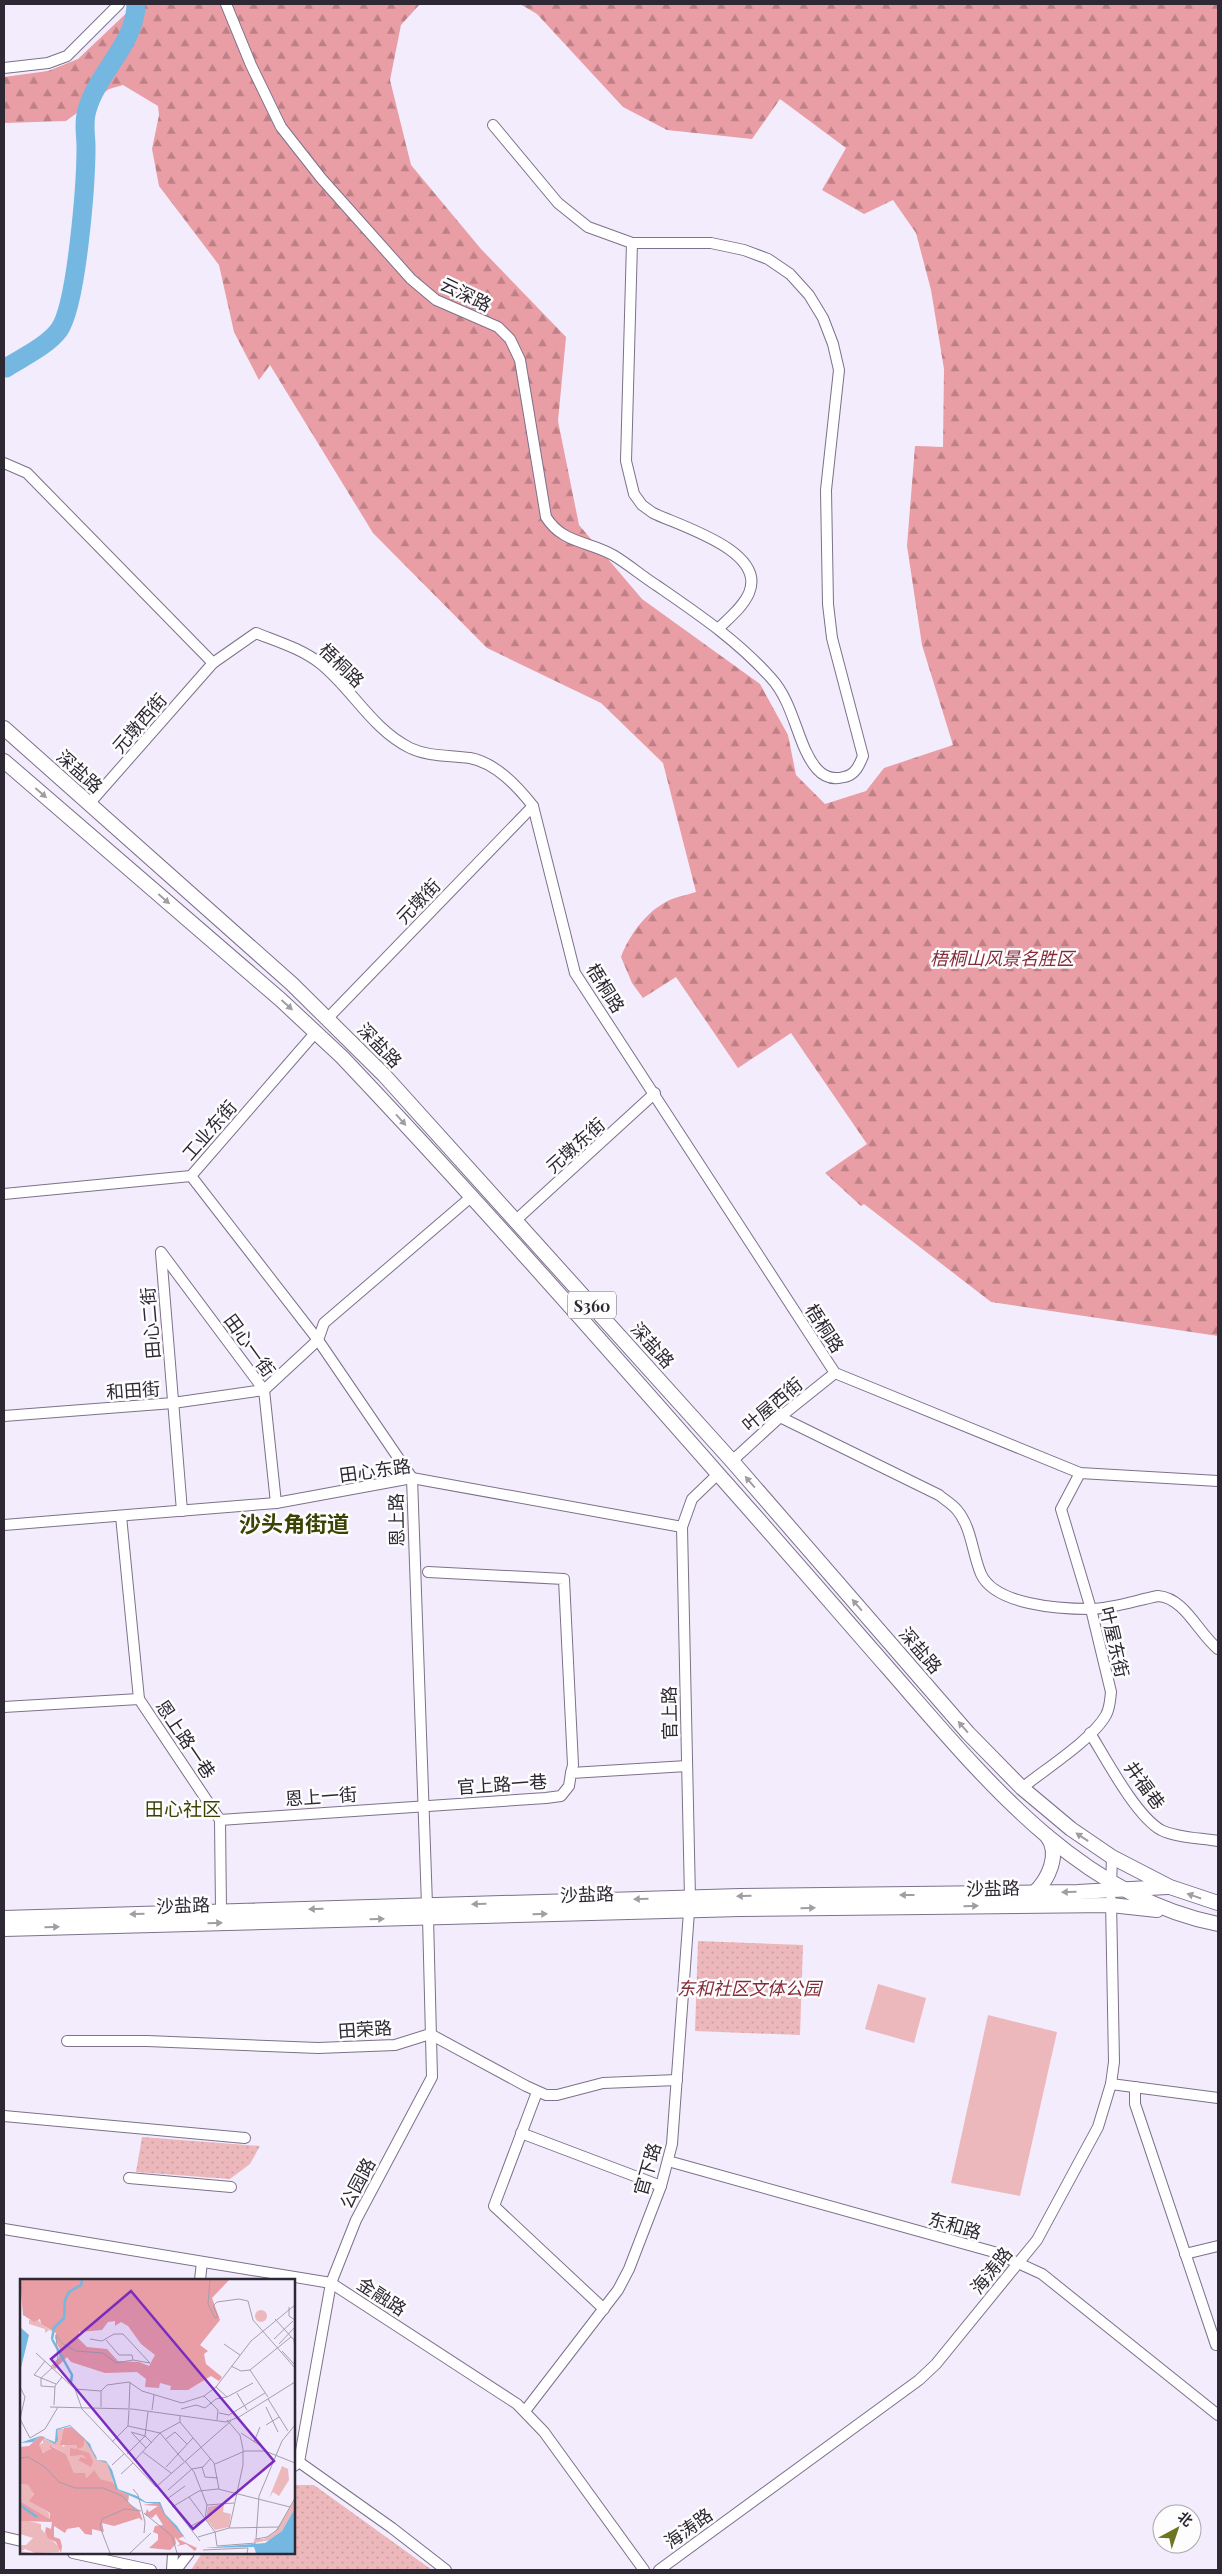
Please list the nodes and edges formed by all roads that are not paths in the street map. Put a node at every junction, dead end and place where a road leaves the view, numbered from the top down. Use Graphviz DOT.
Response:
graph roads {
  1 [pos="119,4"];
  2 [pos="226,4"];
  3 [pos="4,68"];
  4 [pos="493,125"];
  5 [pos="632,243"];
  6 [pos="4,464"];
  7 [pos="719,628"];
  8 [pos="213,663"];
  9 [pos="4,728"];
  10 [pos="4,761"];
  11 [pos="89,804"];
  12 [pos="533,806"];
  13 [pos="328,1018"];
  14 [pos="316,1032"];
  15 [pos="655,1093"];
  16 [pos="191,1176"];
  17 [pos="4,1194"];
  18 [pos="471,1197"];
  19 [pos="516,1220"];
  20 [pos="502,1232"];
  21 [pos="161,1252"];
  22 [pos="318,1340"];
  23 [pos="835,1373"];
  24 [pos="264,1390"];
  25 [pos="173,1403"];
  26 [pos="4,1416"];
  27 [pos="780,1417"];
  28 [pos="732,1461"];
  29 [pos="1080,1473"];
  30 [pos="718,1474"];
  31 [pos="412,1478"];
  32 [pos="1218,1481"];
  33 [pos="276,1503"];
  34 [pos="182,1511"];
  35 [pos="120,1516"];
  36 [pos="4,1525"];
  37 [pos="682,1527"];
  38 [pos="428,1572"];
  39 [pos="1091,1609"];
  40 [pos="1218,1649"];
  41 [pos="140,1699"];
  42 [pos="4,1707"];
  43 [pos="1090,1733"];
  44 [pos="687,1766"];
  45 [pos="571,1773"];
  46 [pos="1022,1788"];
  47 [pos="423,1806"];
  48 [pos="220,1820"];
  49 [pos="1039,1828"];
  50 [pos="1218,1841"];
  51 [pos="1112,1857"];
  52 [pos="1116,1887"];
  53 [pos="1170,1887"];
  54 [pos="1034,1893"];
  55 [pos="1218,1903"];
  56 [pos="690,1904"];
  57 [pos="1111,1905"];
  58 [pos="427,1911"];
  59 [pos="222,1912"];
  60 [pos="1172,1912"];
  61 [pos="4,1918"];
  62 [pos="1218,1924"];
  63 [pos="4,1929"];
  64 [pos="430,2034"];
  65 [pos="67,2041"];
  66 [pos="677,2080"];
  67 [pos="1111,2084"];
  68 [pos="1135,2087"];
  69 [pos="537,2092"];
  70 [pos="1218,2098"];
  71 [pos="4,2116"];
  72 [pos="521,2133"];
  73 [pos="246,2138"];
  74 [pos="668,2161"];
  75 [pos="129,2178"];
  76 [pos="661,2186"];
  77 [pos="231,2187"];
  78 [pos="4,2229"];
  79 [pos="1218,2246"];
  80 [pos="1186,2254"];
  81 [pos="202,2262"];
  82 [pos="1018,2263"];
  83 [pos="200,2279"];
  84 [pos="331,2283"];
  85 [pos="604,2309"];
  86 [pos="1216,2345"];
  87 [pos="525,2411"];
  88 [pos="1218,2415"];
  89 [pos="296,2464"];
  90 [pos="4,2537"];
  91 [pos="20,2541"];
  92 [pos="78,2554"];
  93 [pos="173,2554"];
  94 [pos="188,2554"];
  95 [pos="151,2570"];
  96 [pos="174,2570"];
  97 [pos="446,2570"];
  98 [pos="644,2570"];
  99 [pos="659,2570"];
  1 -- 3 [label="street"];
  2 -- 7 [label="street, 云深路"];
  4 -- 5 [label="street"];
  5 -- 7 [label="street"];
  5 -- 7 [label="street, 云深路"];
  6 -- 8 [label="street"];
  8 -- 11 [label="street, 元墩西街"];
  8 -- 12 [label="street, 梧桐路"];
  9 -- 11 [label="main road, 深盐路 / S360"];
  10 -- 14 [label="main road, 深盐路 / S360, one-way"];
  11 -- 13 [label="main road, 深盐路 / S360"];
  12 -- 13 [label="street, 元墩街"];
  12 -- 15 [label="street, 梧桐路"];
  13 -- 19 [label="main road, 深盐路 / S360"];
  14 -- 16 [label="street, 工业东街"];
  14 -- 18 [label="main road, 深盐路 / S360, one-way"];
  15 -- 19 [label="street, 元墩东街"];
  15 -- 23 [label="street, 梧桐路"];
  16 -- 17 [label="street, 工业东街"];
  16 -- 22 [label="street, 恩上路"];
  18 -- 20 [label="main road, 深盐路 / S360"];
  18 -- 22 [label="street"];
  19 -- 20 [label="main road"];
  19 -- 28 [label="main road, 深盐路 / S360"];
  20 -- 30 [label="main road, 深盐路 / S360"];
  21 -- 24 [label="street, 田心一街"];
  21 -- 25 [label="street, 田心二街"];
  22 -- 24 [label="street"];
  22 -- 31 [label="street, 恩上路"];
  23 -- 27 [label="street, 叶屋西街"];
  23 -- 29 [label="street, 梧桐路"];
  24 -- 25 [label="street, 和田街"];
  24 -- 33 [label="street, 田心一街"];
  25 -- 26 [label="street, 和田街"];
  25 -- 34 [label="street, 田心二街"];
  27 -- 28 [label="street, 叶屋西街"];
  27 -- 39 [label="street"];
  46 -- 28 [label="main road, 深盐路 / S360, one-way"];
  29 -- 32 [label="street, 梧桐路"];
  29 -- 39 [label="street, 叶屋东街"];
  30 -- 37 [label="street"];
  30 -- 49 [label="main road, 深盐路 / S360"];
  31 -- 33 [label="street, 田心东路"];
  31 -- 37 [label="street, 田心东路"];
  31 -- 47 [label="street, 恩上路"];
  33 -- 34 [label="street, 田心东路"];
  34 -- 35 [label="street, 田心东路"];
  35 -- 36 [label="street, 田心东路"];
  35 -- 41 [label="street, 恩上路一巷"];
  37 -- 44 [label="street, 官上路"];
  38 -- 45 [label="street"];
  39 -- 40 [label="street"];
  39 -- 43 [label="street, 叶屋东街"];
  41 -- 42 [label="street, 恩上路一巷"];
  41 -- 48 [label="street, 恩上路一巷"];
  43 -- 46 [label="street, 叶屋东街"];
  43 -- 50 [label="street, 井福巷"];
  44 -- 45 [label="street, 官上路一巷"];
  44 -- 56 [label="street, 官上路"];
  45 -- 47 [label="street, 官上路一巷"];
  51 -- 46 [label="main road, 深盐路 / S360, one-way"];
  47 -- 48 [label="street, 恩上一街"];
  47 -- 58 [label="street, 恩上路"];
  48 -- 59 [label="street"];
  49 -- 52 [label="main road, 深盐路 / S360"];
  49 -- 54 [label="main road"];
  51 -- 52 [label="street, 海涛路"];
  51 -- 53 [label="main road, 深盐路 / S360"];
  52 -- 53 [label="main road, 沙盐路"];
  52 -- 54 [label="main road, 沙盐路, one-way"];
  52 -- 57 [label="street, 海涛路"];
  52 -- 60 [label="main road, 深盐路 / S360"];
  55 -- 53 [label="main road, 深盐路 / S360, one-way"];
  54 -- 56 [label="main road, 沙盐路, one-way"];
  56 -- 57 [label="main road, 沙盐路, one-way"];
  56 -- 58 [label="main road, 沙盐路"];
  56 -- 66 [label="street, 官下路"];
  57 -- 60 [label="main road, 沙盐路"];
  57 -- 67 [label="street, 海涛路"];
  58 -- 59 [label="main road, 沙盐路, one-way"];
  63 -- 58 [label="main road, 沙盐路, one-way"];
  58 -- 64 [label="street, 公园路"];
  59 -- 61 [label="main road, 沙盐路, one-way"];
  60 -- 62 [label="main road, 深盐路 / S360"];
  64 -- 65 [label="street, 田荣路"];
  64 -- 69 [label="street"];
  64 -- 84 [label="street, 公园路"];
  66 -- 69 [label="street"];
  66 -- 74 [label="street, 官下路"];
  67 -- 68 [label="street"];
  67 -- 82 [label="street, 海涛路"];
  68 -- 70 [label="street"];
  68 -- 80 [label="street"];
  69 -- 72 [label="street"];
  71 -- 73 [label="street"];
  72 -- 76 [label="street"];
  72 -- 85 [label="street"];
  74 -- 76 [label="street, 官下路"];
  74 -- 82 [label="street, 东和路"];
  75 -- 77 [label="street"];
  76 -- 85 [label="street, 官下路"];
  78 -- 81 [label="street, 金融路"];
  79 -- 80 [label="street"];
  80 -- 86 [label="street"];
  81 -- 83 [label="street"];
  81 -- 84 [label="street, 金融路"];
  82 -- 88 [label="street, 东和路"];
  82 -- 99 [label="street, 海涛路"];
  84 -- 87 [label="street, 金融路"];
  84 -- 89 [label="street, 公园路"];
  85 -- 87 [label="street, 官下路"];
  87 -- 98 [label="street, 金融路"];
  89 -- 97 [label="street"];
  90 -- 91 [label="street"];
  92 -- 95 [label="street"];
  93 -- 96 [label="street"];
  94 -- 96 [label="street"];
}
